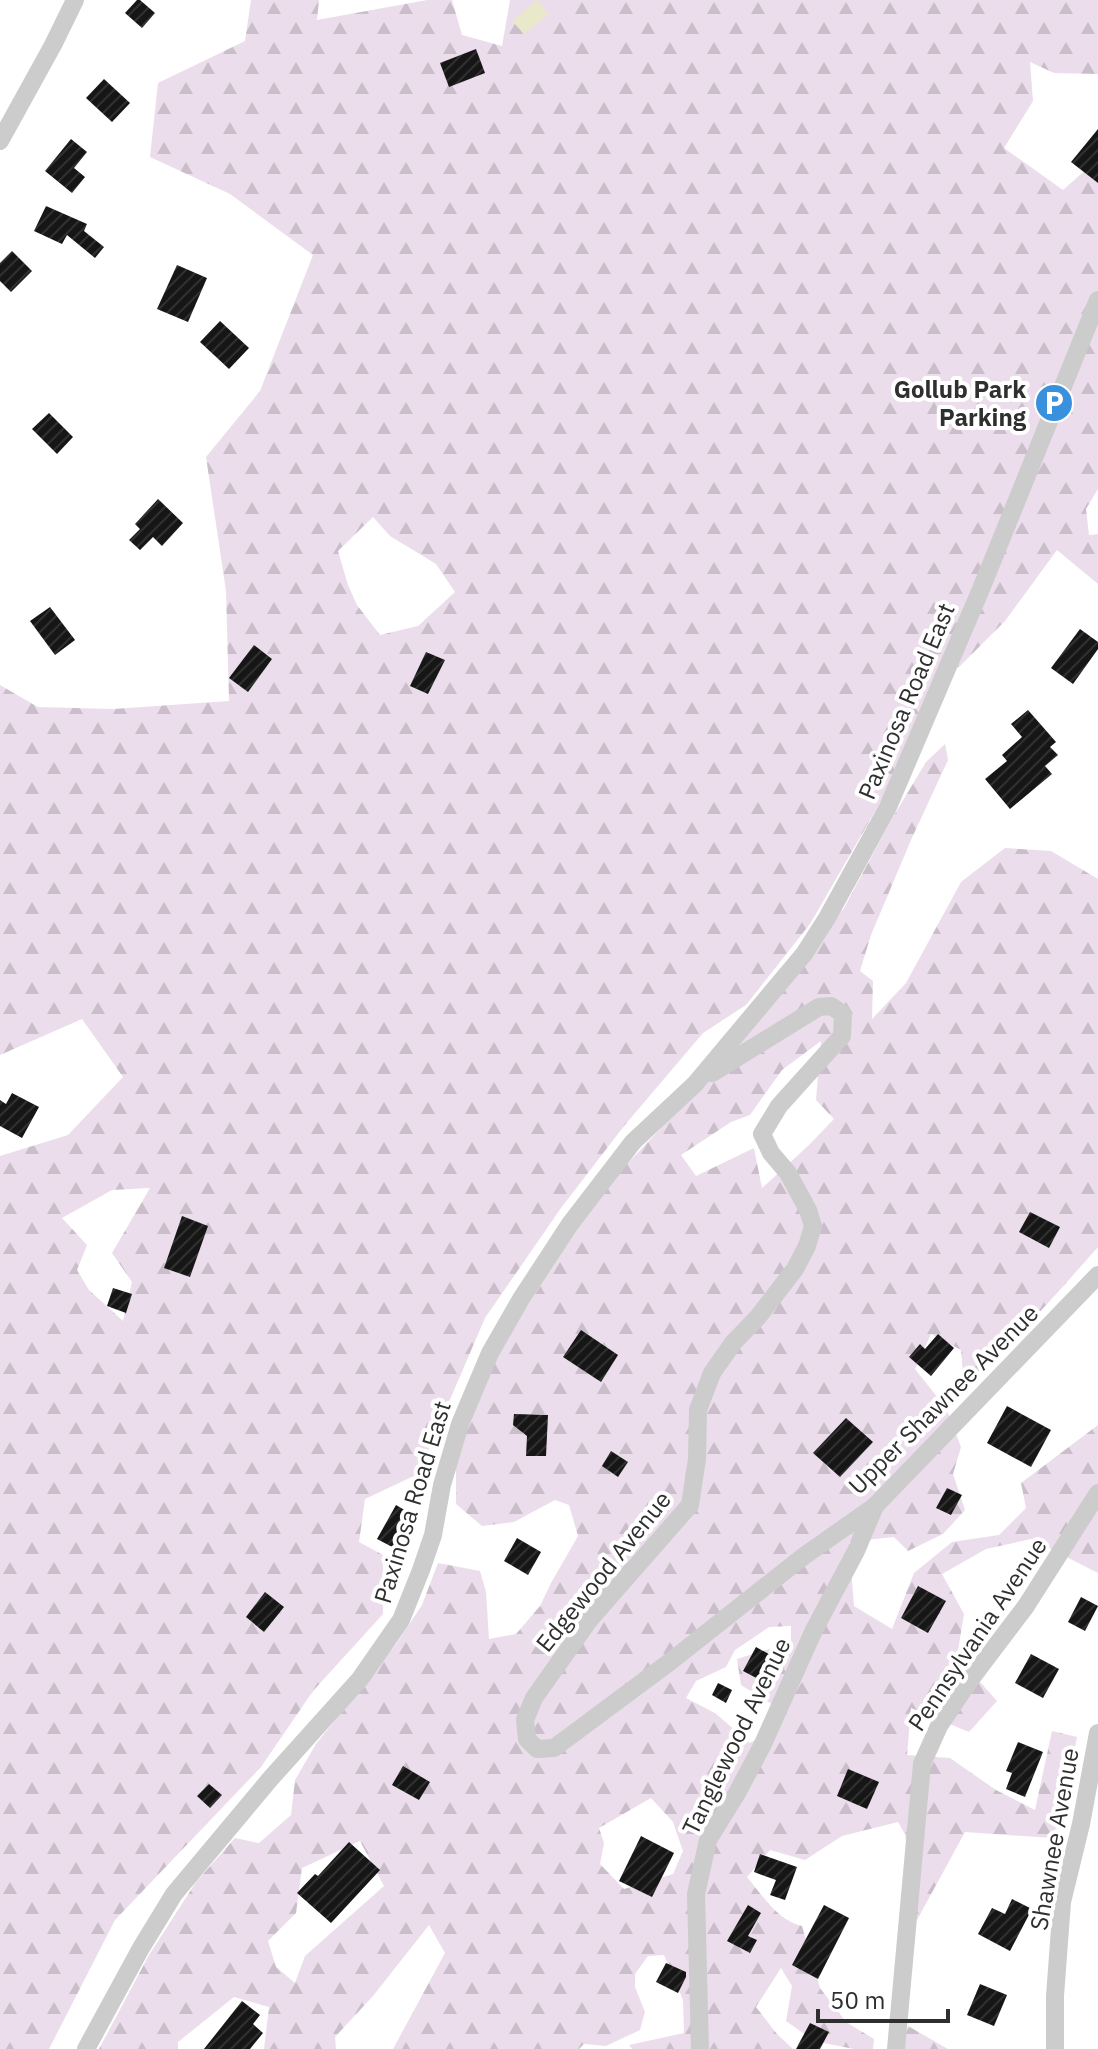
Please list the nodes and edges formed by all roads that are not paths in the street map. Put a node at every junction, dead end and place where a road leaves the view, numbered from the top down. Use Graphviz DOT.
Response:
graph roads {
  1 [pos="75,0"];
  2 [pos="0,141"];
  3 [pos="1098,300"];
  4 [pos="695,1084"];
  5 [pos="771,1153"];
  6 [pos="1097,1279"];
  7 [pos="1098,1493"];
  8 [pos="875,1506"];
  9 [pos="700,1638"];
  10 [pos="1098,1733"];
  11 [pos="1098,1796"];
  12 [pos="1081,1824"];
  13 [pos="86,2049"];
  14 [pos="700,2049"];
  15 [pos="896,2049"];
  16 [pos="1055,2049"];
  1 -- 2 [label="street"];
  3 -- 4 [label="street, Paxinosa Road East"];
  4 -- 5 [label="street, Paxinosa Road East"];
  4 -- 13 [label="street, Paxinosa Road East"];
  5 -- 9 [label="street, Edgewood Avenue"];
  6 -- 8 [label="street, Upper Shawnee Avenue"];
  7 -- 15 [label="street, Pennsylvania Avenue"];
  8 -- 9 [label="street, Upper Shawnee Avenue"];
  8 -- 14 [label="street, Tanglewood Avenue"];
  10 -- 12 [label="street, Shawnee Avenue"];
  11 -- 12 [label="street"];
  12 -- 16 [label="street, Shawnee Avenue"];
}
